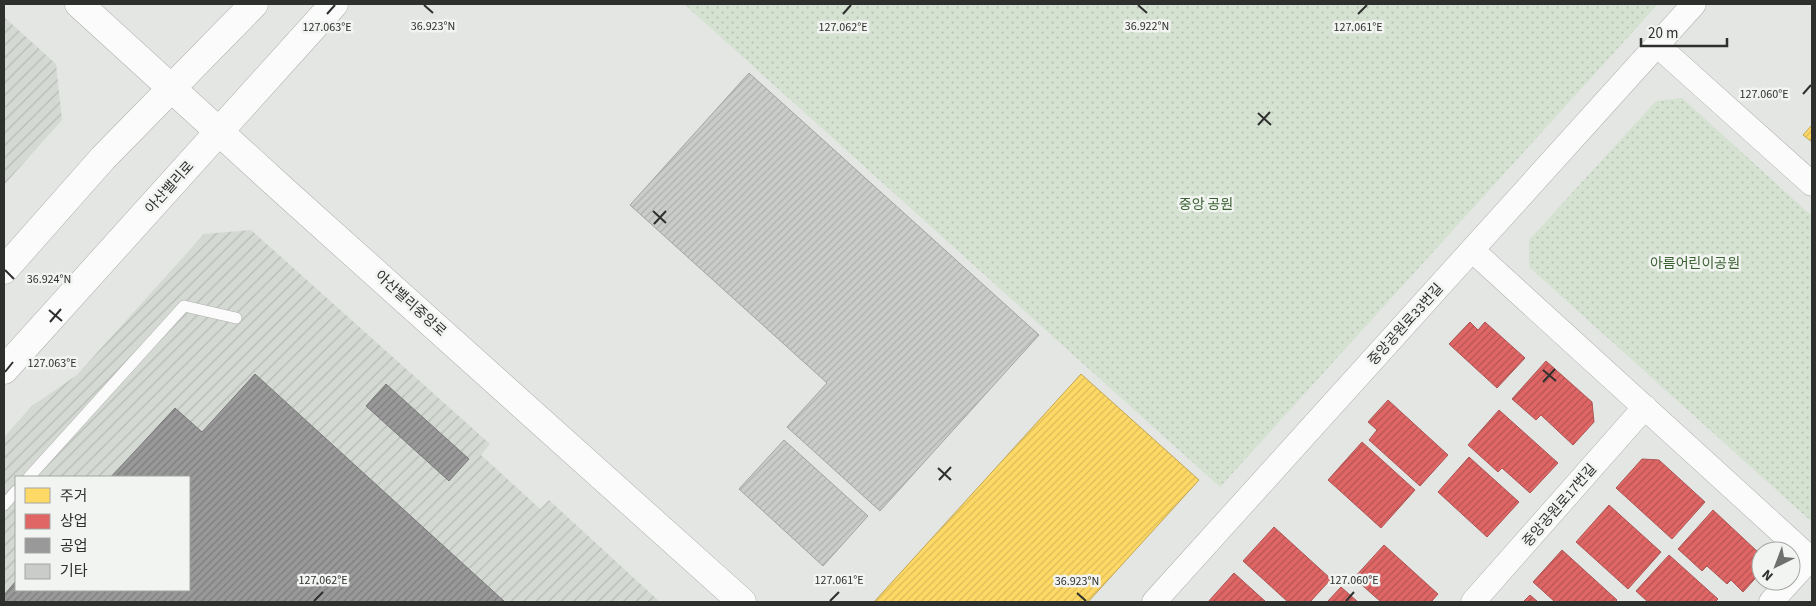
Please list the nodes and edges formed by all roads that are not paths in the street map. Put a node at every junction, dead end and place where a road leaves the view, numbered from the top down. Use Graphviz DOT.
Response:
graph roads {
  1 [pos="79,4"];
  2 [pos="254,4"];
  3 [pos="334,4"];
  4 [pos="1694,4"];
  5 [pos="1657,45"];
  6 [pos="172,88"];
  7 [pos="219,132"];
  8 [pos="1812,184"];
  9 [pos="1472,250"];
  10 [pos="4,270"];
  11 [pos="236,318"];
  12 [pos="4,370"];
  13 [pos="1645,407"];
  14 [pos="30,476"];
  15 [pos="15,492"];
  16 [pos="4,505"];
  17 [pos="1811,559"];
  18 [pos="1801,570"];
  19 [pos="1781,591"];
  20 [pos="742,602"];
  21 [pos="1154,602"];
  22 [pos="1474,602"];
  23 [pos="1771,602"];
  1 -- 6 [label="street, 아산밸리중앙로"];
  2 -- 6 [label="street"];
  3 -- 7 [label="street, 아산밸리로"];
  4 -- 5 [label="street, 중앙공원로33번길"];
  5 -- 8 [label="street"];
  5 -- 9 [label="street, 중앙공원로33번길"];
  6 -- 7 [label="street, 아산밸리중앙로"];
  6 -- 10 [label="street"];
  7 -- 12 [label="street, 아산밸리로"];
  7 -- 20 [label="street, 아산밸리중앙로"];
  9 -- 13 [label="street"];
  9 -- 21 [label="street, 중앙공원로33번길"];
  11 -- 14 [label="lane"];
  13 -- 17 [label="street"];
  13 -- 22 [label="street, 중앙공원로17번길"];
  15 -- 16 [label="lane"];
  17 -- 18 [label="street"];
  19 -- 23 [label="street"];
}
